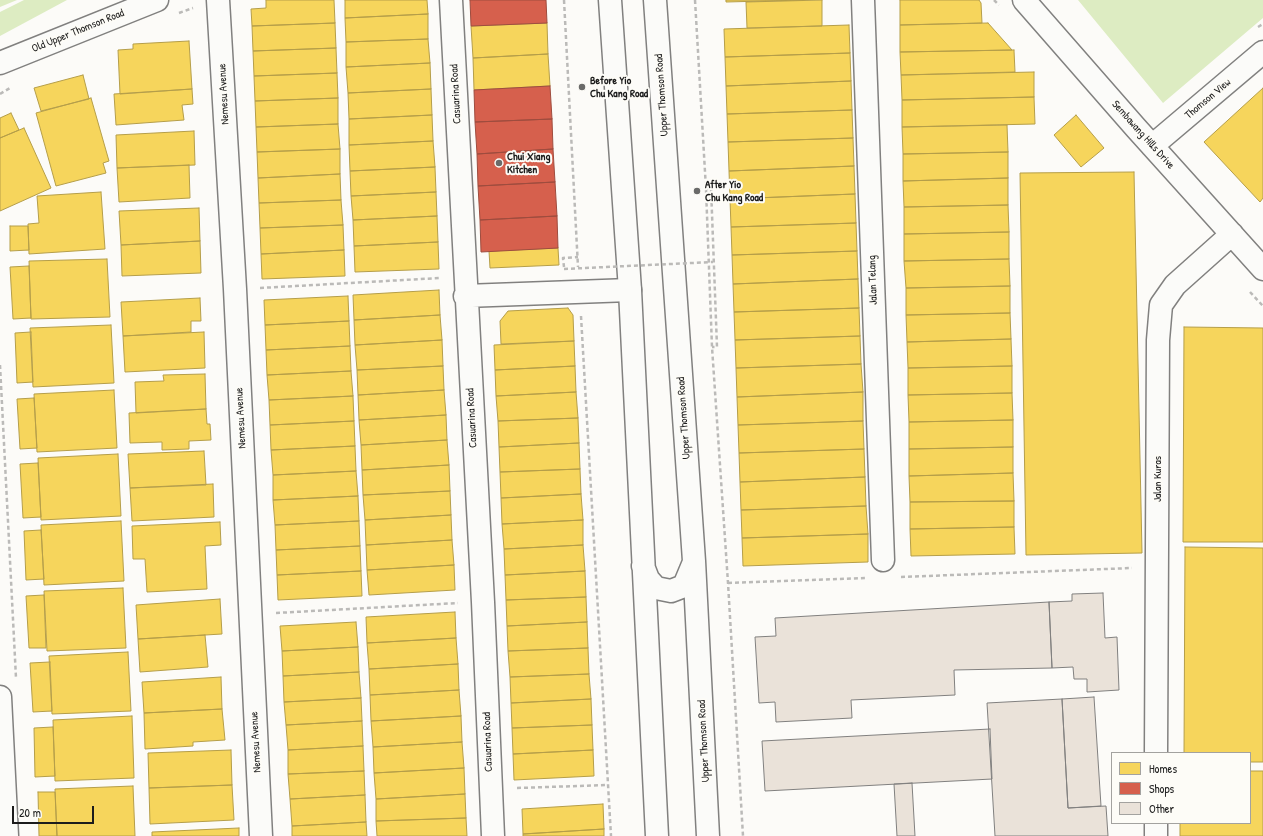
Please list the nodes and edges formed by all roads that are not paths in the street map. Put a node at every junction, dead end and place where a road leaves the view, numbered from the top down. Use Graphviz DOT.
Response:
graph roads {
  1 [pos="157,0"];
  2 [pos="218,0"];
  3 [pos="451,0"];
  4 [pos="610,0"];
  5 [pos="655,0"];
  6 [pos="864,0"];
  7 [pos="1024,0"];
  8 [pos="1263,52"];
  9 [pos="0,63"];
  10 [pos="1152,146"];
  11 [pos="1232,234"];
  12 [pos="1263,268"];
  13 [pos="465,287"];
  14 [pos="630,290"];
  15 [pos="694,561"];
  16 [pos="642,565"];
  17 [pos="889,568"];
  18 [pos="8,690"];
  19 [pos="1156,752"];
  20 [pos="1156,824"];
  21 [pos="4,825"];
  22 [pos="261,836"];
  23 [pos="493,836"];
  24 [pos="657,836"];
  25 [pos="708,836"];
  26 [pos="1156,836"];
  1 -- 9 [label="street, Old Upper Thomson Road"];
  2 -- 22 [label="street, Nemesu Avenue"];
  3 -- 13 [label="street, Casuarina Road"];
  4 -- 14 [label="street"];
  5 -- 15 [label="street, Upper Thomson Road"];
  6 -- 17 [label="street, Jalan Telang"];
  7 -- 10 [label="street, Sembawang Hills Drive"];
  8 -- 10 [label="street, Thomson View"];
  10 -- 11 [label="street, Sembawang Hills Drive"];
  11 -- 12 [label="street, Sembawang Hills Drive"];
  11 -- 19 [label="street, Jalan Kuras"];
  13 -- 14 [label="street"];
  13 -- 23 [label="street, Casuarina Road"];
  14 -- 16 [label="street"];
  15 -- 16 [label="street"];
  15 -- 25 [label="street, Upper Thomson Road"];
  16 -- 24 [label="street"];
  18 -- 21 [label="street"];
  20 -- 26 [label="street"];
}
